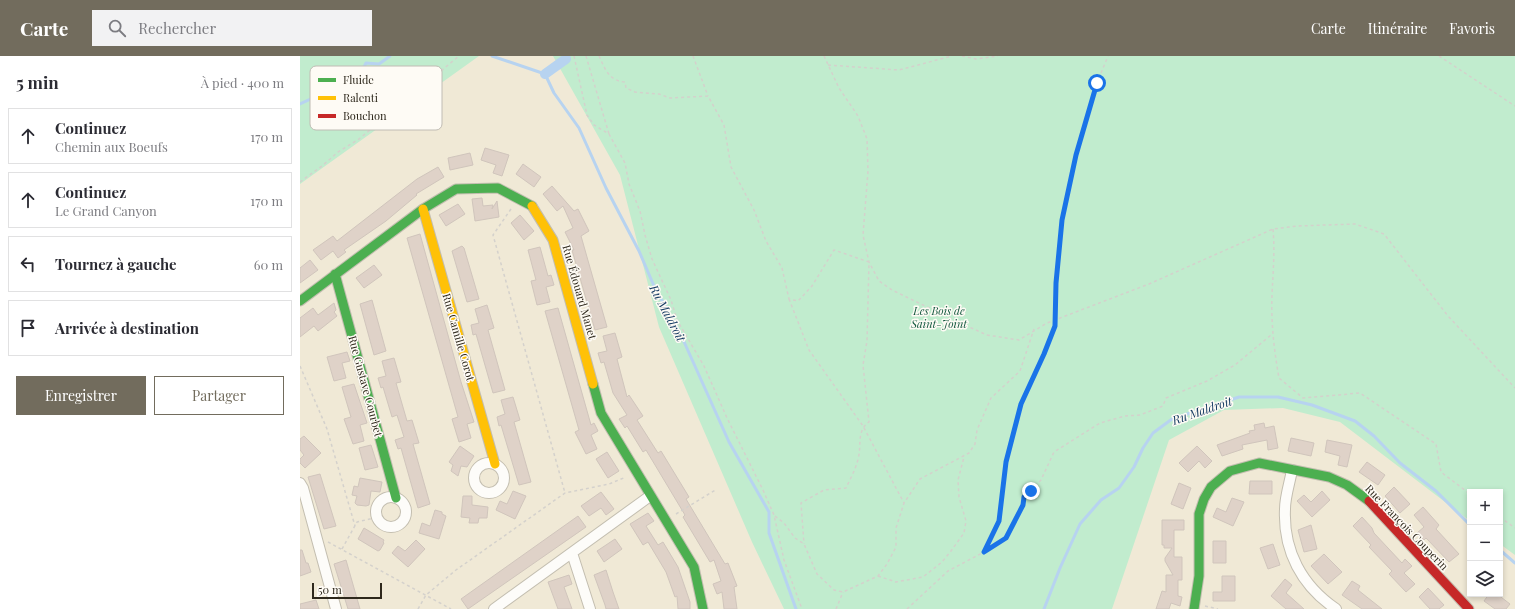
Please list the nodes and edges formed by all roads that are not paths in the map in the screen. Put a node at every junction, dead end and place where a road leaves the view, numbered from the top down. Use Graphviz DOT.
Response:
graph roads {
  1 [pos="423,209"];
  2 [pos="335,274"];
  3 [pos="300,301"];
  4 [pos="495,464"];
  5 [pos="1292,470"];
  6 [pos="300,483"];
  7 [pos="650,496"];
  8 [pos="396,498"];
  9 [pos="572,553"];
  10 [pos="336,609"];
  11 [pos="494,609"];
  12 [pos="590,609"];
  13 [pos="703,609"];
  14 [pos="1194,609"];
  15 [pos="1336,609"];
  16 [pos="1469,609"];
  1 -- 2 [label="street, Rue Édouard Manet"];
  1 -- 4 [label="street, Rue Camille Corot"];
  1 -- 7 [label="street, Rue Édouard Manet"];
  2 -- 3 [label="street, Rue Édouard Manet"];
  2 -- 8 [label="street, Rue Gustave Courbet"];
  5 -- 14 [label="street, Rue François Couperin"];
  5 -- 15 [label="street"];
  5 -- 16 [label="street, Rue François Couperin"];
  6 -- 10 [label="street"];
  7 -- 9 [label="street"];
  7 -- 13 [label="street, Rue Édouard Manet"];
  8 -- 8 [label="street, Rue Gustave Courbet"];
  9 -- 11 [label="street"];
  9 -- 12 [label="street"];
}
